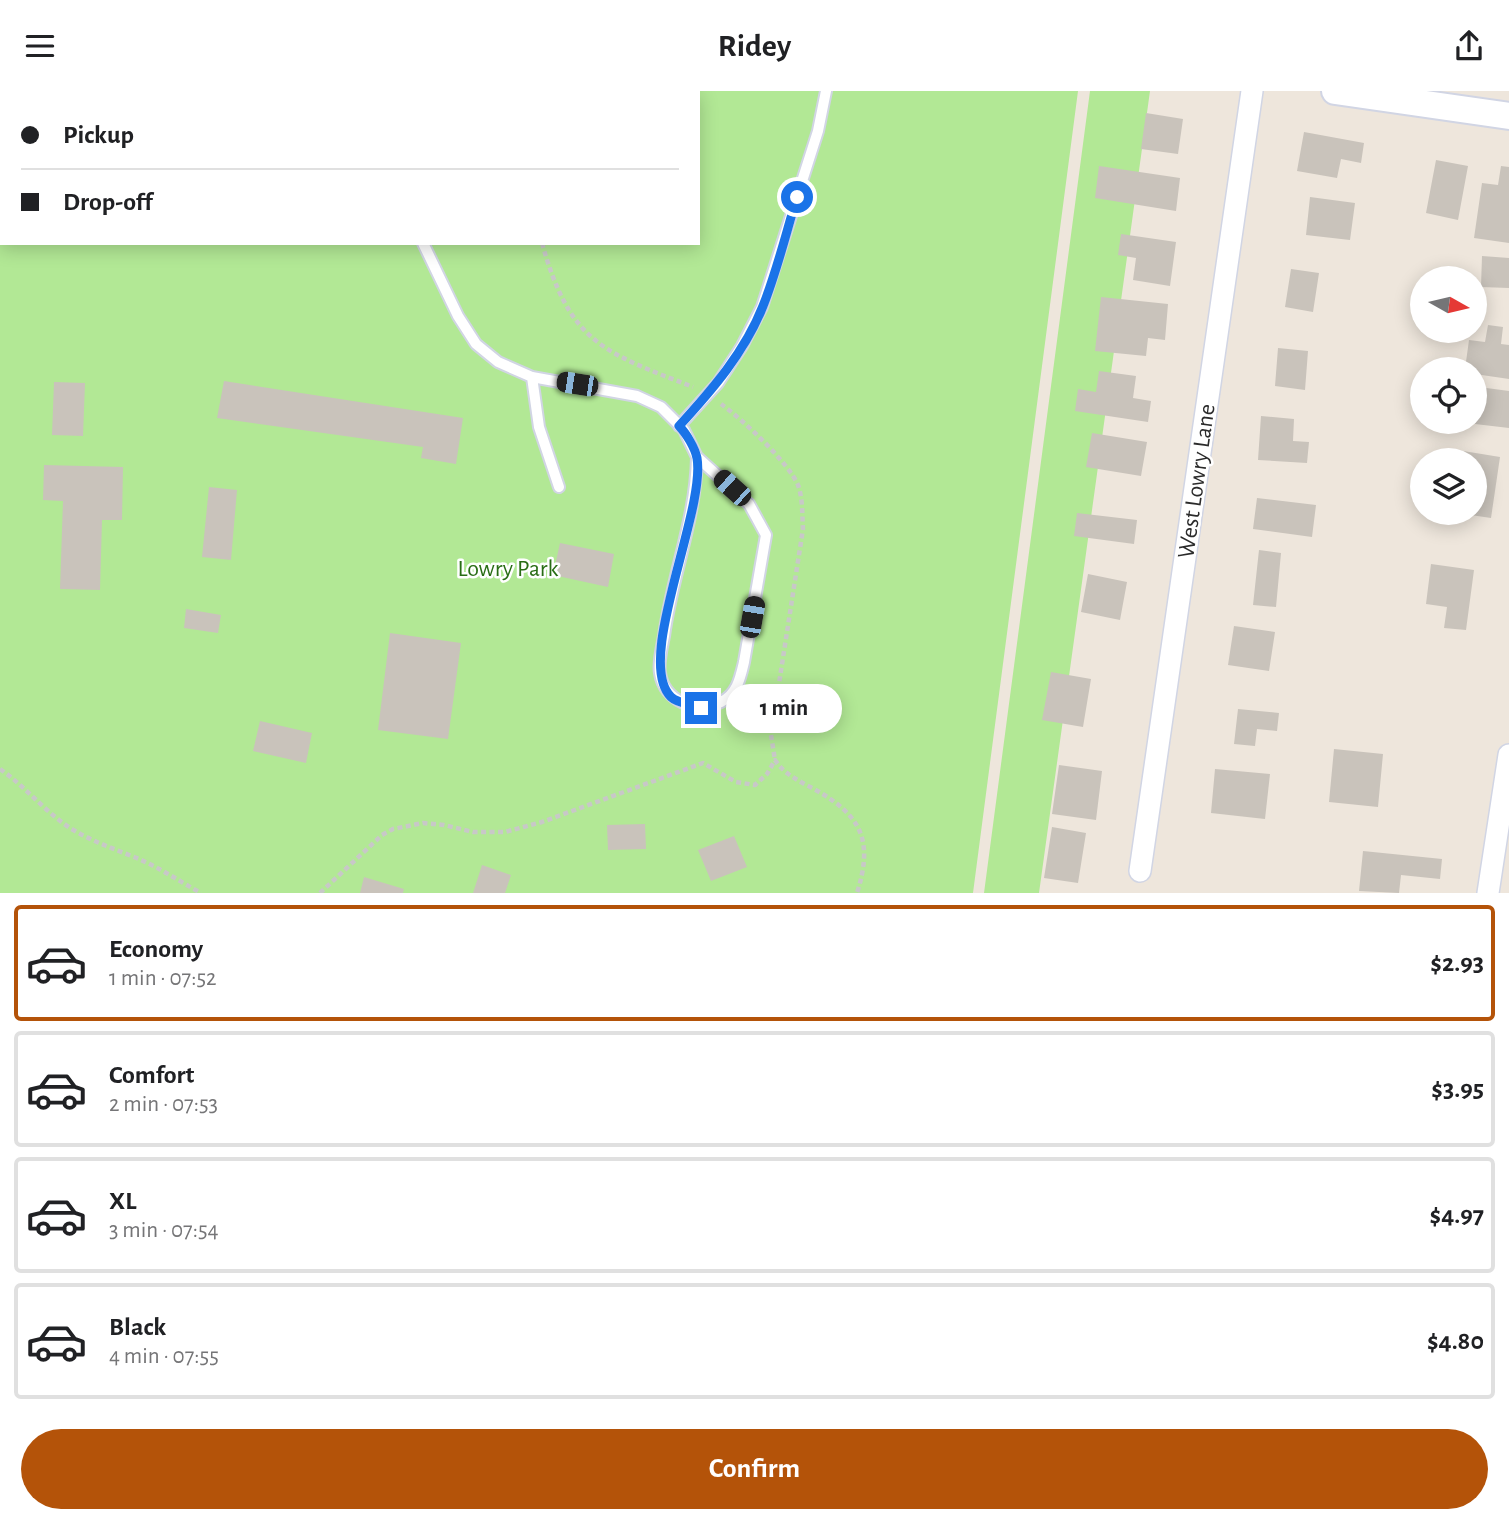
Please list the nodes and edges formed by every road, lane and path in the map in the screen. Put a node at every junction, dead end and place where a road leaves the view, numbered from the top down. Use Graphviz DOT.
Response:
graph roads {
  1 [pos="826,91"];
  2 [pos="1252,91"];
  3 [pos="1335,91"];
  4 [pos="1509,116"];
  5 [pos="424,245"];
  6 [pos="532,377"];
  7 [pos="679,426"];
  8 [pos="697,457"];
  9 [pos="559,487"];
  10 [pos="1509,755"];
  11 [pos="0,769"];
  12 [pos="1140,871"];
  13 [pos="201,893"];
  14 [pos="320,893"];
  15 [pos="857,893"];
  16 [pos="1488,893"];
  1 -- 7 [label="lane"];
  2 -- 12 [label="street, West Lowry Lane"];
  3 -- 4 [label="street"];
  5 -- 6 [label="lane"];
  6 -- 7 [label="lane"];
  6 -- 9 [label="lane"];
  7 -- 8 [label="lane"];
  8 -- 8 [label="lane"];
  10 -- 16 [label="street"];
  11 -- 13 [label="path"];
  14 -- 15 [label="path"];
}
